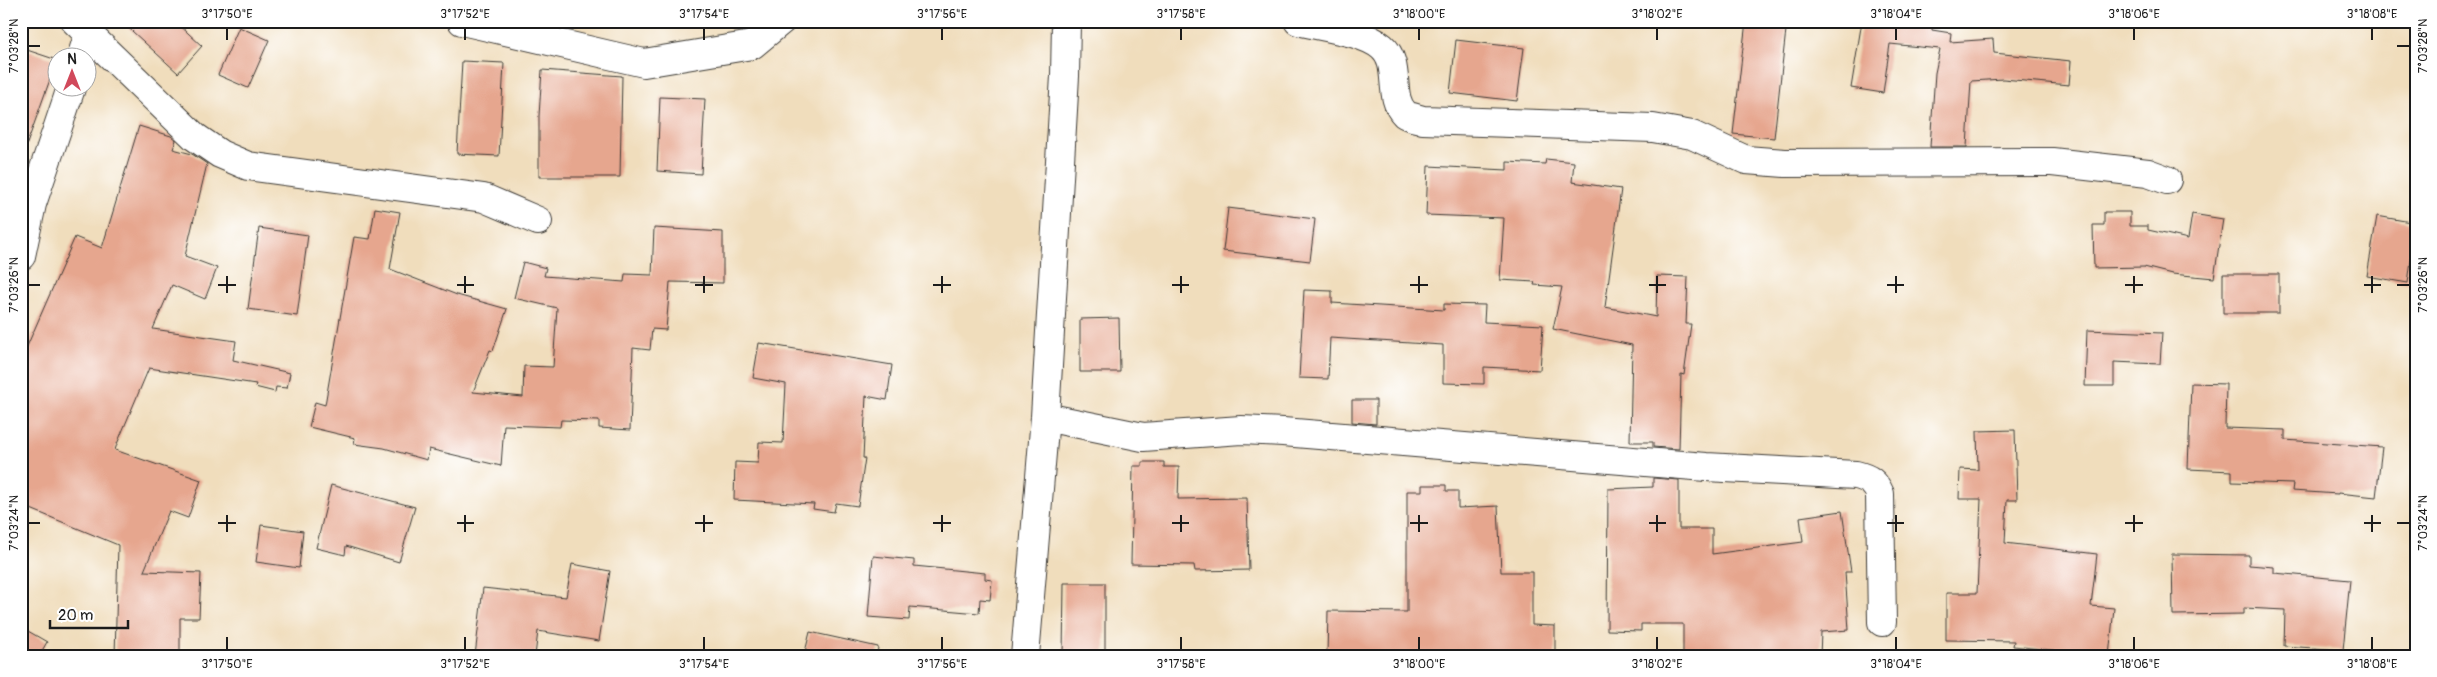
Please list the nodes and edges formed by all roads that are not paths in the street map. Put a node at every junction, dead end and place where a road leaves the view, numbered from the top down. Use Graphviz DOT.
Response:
graph roads {
  1 [pos="462,21"];
  2 [pos="781,21"];
  3 [pos="1066,21"];
  4 [pos="1298,21"];
  5 [pos="82,37"];
  6 [pos="68,98"];
  7 [pos="2167,180"];
  8 [pos="538,221"];
  9 [pos="21,256"];
  10 [pos="1045,417"];
  11 [pos="1882,622"];
  12 [pos="1025,656"];
  1 -- 2 [label="street"];
  3 -- 10 [label="street"];
  4 -- 7 [label="street"];
  5 -- 8 [label="street"];
  6 -- 9 [label="street"];
  10 -- 11 [label="street"];
  10 -- 12 [label="street"];
}
